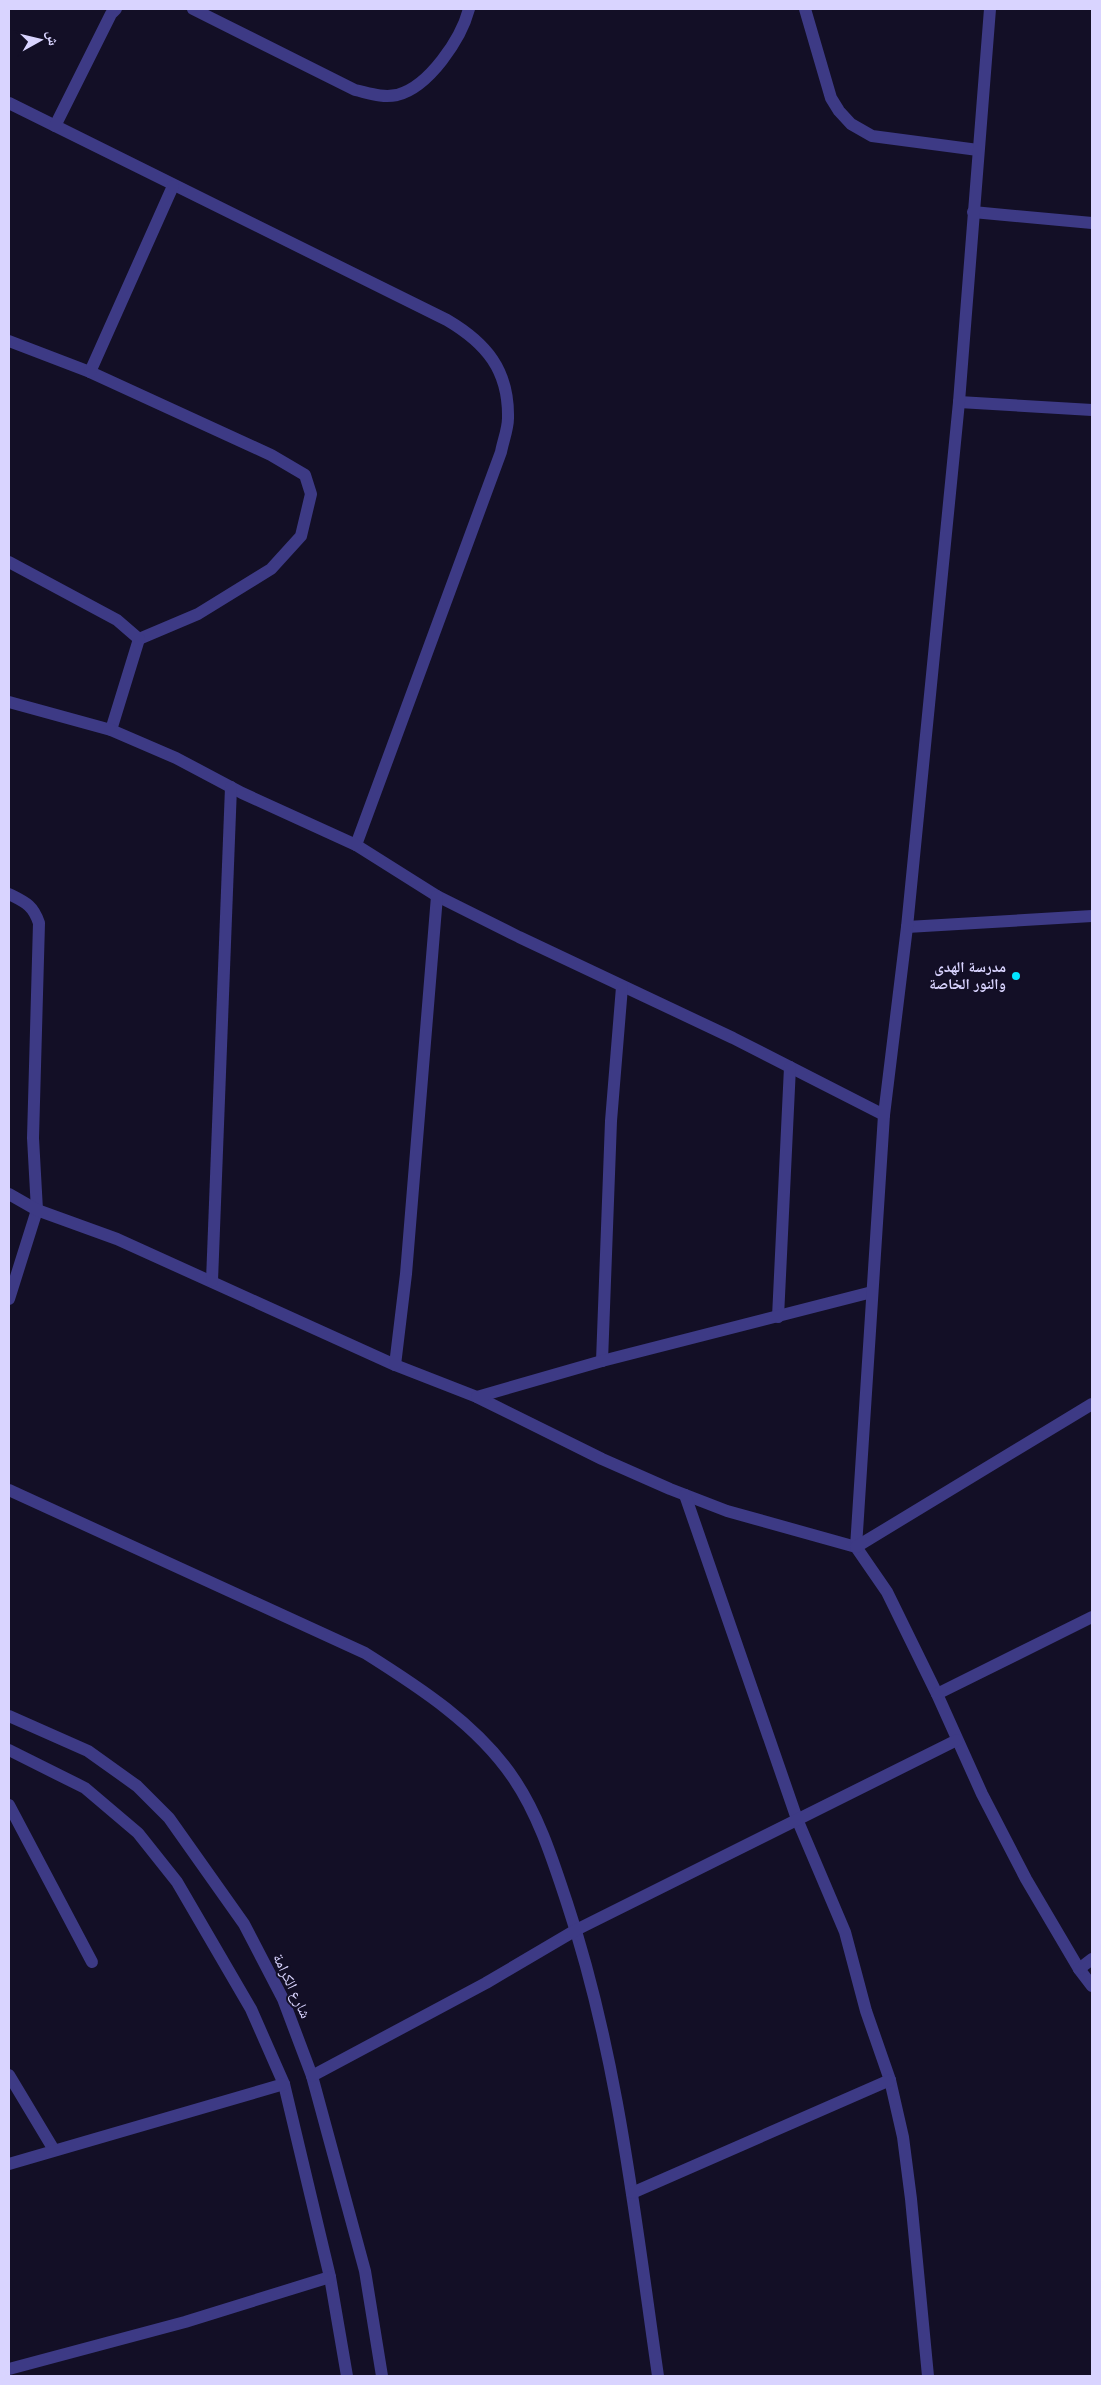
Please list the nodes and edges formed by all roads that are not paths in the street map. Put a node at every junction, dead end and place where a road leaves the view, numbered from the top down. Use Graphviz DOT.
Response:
graph roads {
  1 [pos="116,9"];
  2 [pos="193,9"];
  3 [pos="469,9"];
  4 [pos="805,9"];
  5 [pos="990,9"];
  6 [pos="9,102"];
  7 [pos="55,126"];
  8 [pos="978,150"];
  9 [pos="173,186"];
  10 [pos="973,212"];
  11 [pos="1092,222"];
  12 [pos="9,341"];
  13 [pos="90,372"];
  14 [pos="959,402"];
  15 [pos="1092,410"];
  16 [pos="9,562"];
  17 [pos="138,639"];
  18 [pos="9,702"];
  19 [pos="111,730"];
  20 [pos="231,787"];
  21 [pos="356,845"];
  22 [pos="9,894"];
  23 [pos="437,896"];
  24 [pos="1092,916"];
  25 [pos="907,927"];
  26 [pos="622,987"];
  27 [pos="790,1067"];
  28 [pos="884,1115"];
  29 [pos="9,1194"];
  30 [pos="37,1210"];
  31 [pos="212,1281"];
  32 [pos="872,1292"];
  33 [pos="9,1299"];
  34 [pos="778,1317"];
  35 [pos="602,1361"];
  36 [pos="394,1365"];
  37 [pos="477,1397"];
  38 [pos="1092,1404"];
  39 [pos="9,1490"];
  40 [pos="685,1495"];
  41 [pos="856,1547"];
  42 [pos="1092,1617"];
  43 [pos="937,1694"];
  44 [pos="9,1716"];
  45 [pos="957,1740"];
  46 [pos="9,1750"];
  47 [pos="9,1806"];
  48 [pos="797,1819"];
  49 [pos="576,1930"];
  50 [pos="1092,1959"];
  51 [pos="92,1962"];
  52 [pos="1079,1969"];
  53 [pos="1092,1986"];
  54 [pos="9,2075"];
  55 [pos="312,2076"];
  56 [pos="890,2080"];
  57 [pos="284,2084"];
  58 [pos="54,2150"];
  59 [pos="9,2164"];
  60 [pos="632,2193"];
  61 [pos="330,2277"];
  62 [pos="9,2369"];
  63 [pos="347,2376"];
  64 [pos="382,2376"];
  65 [pos="658,2376"];
  66 [pos="928,2376"];
  1 -- 7 [label="street"];
  2 -- 3 [label="street"];
  4 -- 8 [label="street"];
  5 -- 8 [label="street"];
  6 -- 7 [label="street"];
  7 -- 9 [label="street"];
  8 -- 10 [label="street"];
  9 -- 13 [label="street"];
  9 -- 21 [label="street"];
  10 -- 11 [label="street"];
  10 -- 14 [label="street"];
  12 -- 13 [label="street"];
  13 -- 17 [label="street"];
  14 -- 15 [label="street"];
  14 -- 25 [label="street"];
  16 -- 17 [label="street"];
  17 -- 19 [label="street"];
  18 -- 19 [label="street"];
  19 -- 20 [label="street"];
  20 -- 21 [label="street"];
  20 -- 31 [label="street"];
  21 -- 23 [label="street"];
  22 -- 30 [label="street"];
  23 -- 26 [label="street"];
  23 -- 36 [label="street"];
  24 -- 25 [label="street"];
  25 -- 28 [label="street"];
  26 -- 27 [label="street"];
  26 -- 35 [label="street"];
  27 -- 28 [label="street"];
  27 -- 34 [label="street"];
  28 -- 32 [label="street"];
  29 -- 30 [label="street"];
  30 -- 31 [label="street"];
  30 -- 33 [label="street"];
  31 -- 36 [label="street"];
  32 -- 34 [label="street"];
  32 -- 41 [label="street"];
  34 -- 35 [label="street"];
  35 -- 37 [label="street"];
  36 -- 37 [label="street"];
  37 -- 40 [label="street"];
  38 -- 41 [label="street"];
  39 -- 49 [label="street"];
  40 -- 41 [label="street"];
  40 -- 48 [label="street"];
  41 -- 43 [label="street"];
  42 -- 43 [label="street"];
  43 -- 45 [label="street"];
  44 -- 55 [label="street, شارع الكرامة"];
  45 -- 48 [label="street"];
  45 -- 52 [label="street"];
  46 -- 57 [label="street"];
  47 -- 51 [label="street"];
  48 -- 49 [label="street"];
  48 -- 56 [label="street"];
  49 -- 55 [label="street"];
  49 -- 60 [label="street"];
  50 -- 52 [label="street"];
  52 -- 53 [label="street"];
  54 -- 58 [label="street"];
  55 -- 64 [label="street, شارع الكرامة"];
  56 -- 60 [label="street"];
  56 -- 66 [label="street"];
  57 -- 58 [label="street"];
  57 -- 61 [label="street"];
  58 -- 59 [label="street"];
  60 -- 65 [label="street"];
  61 -- 62 [label="street"];
  61 -- 63 [label="street"];
}
